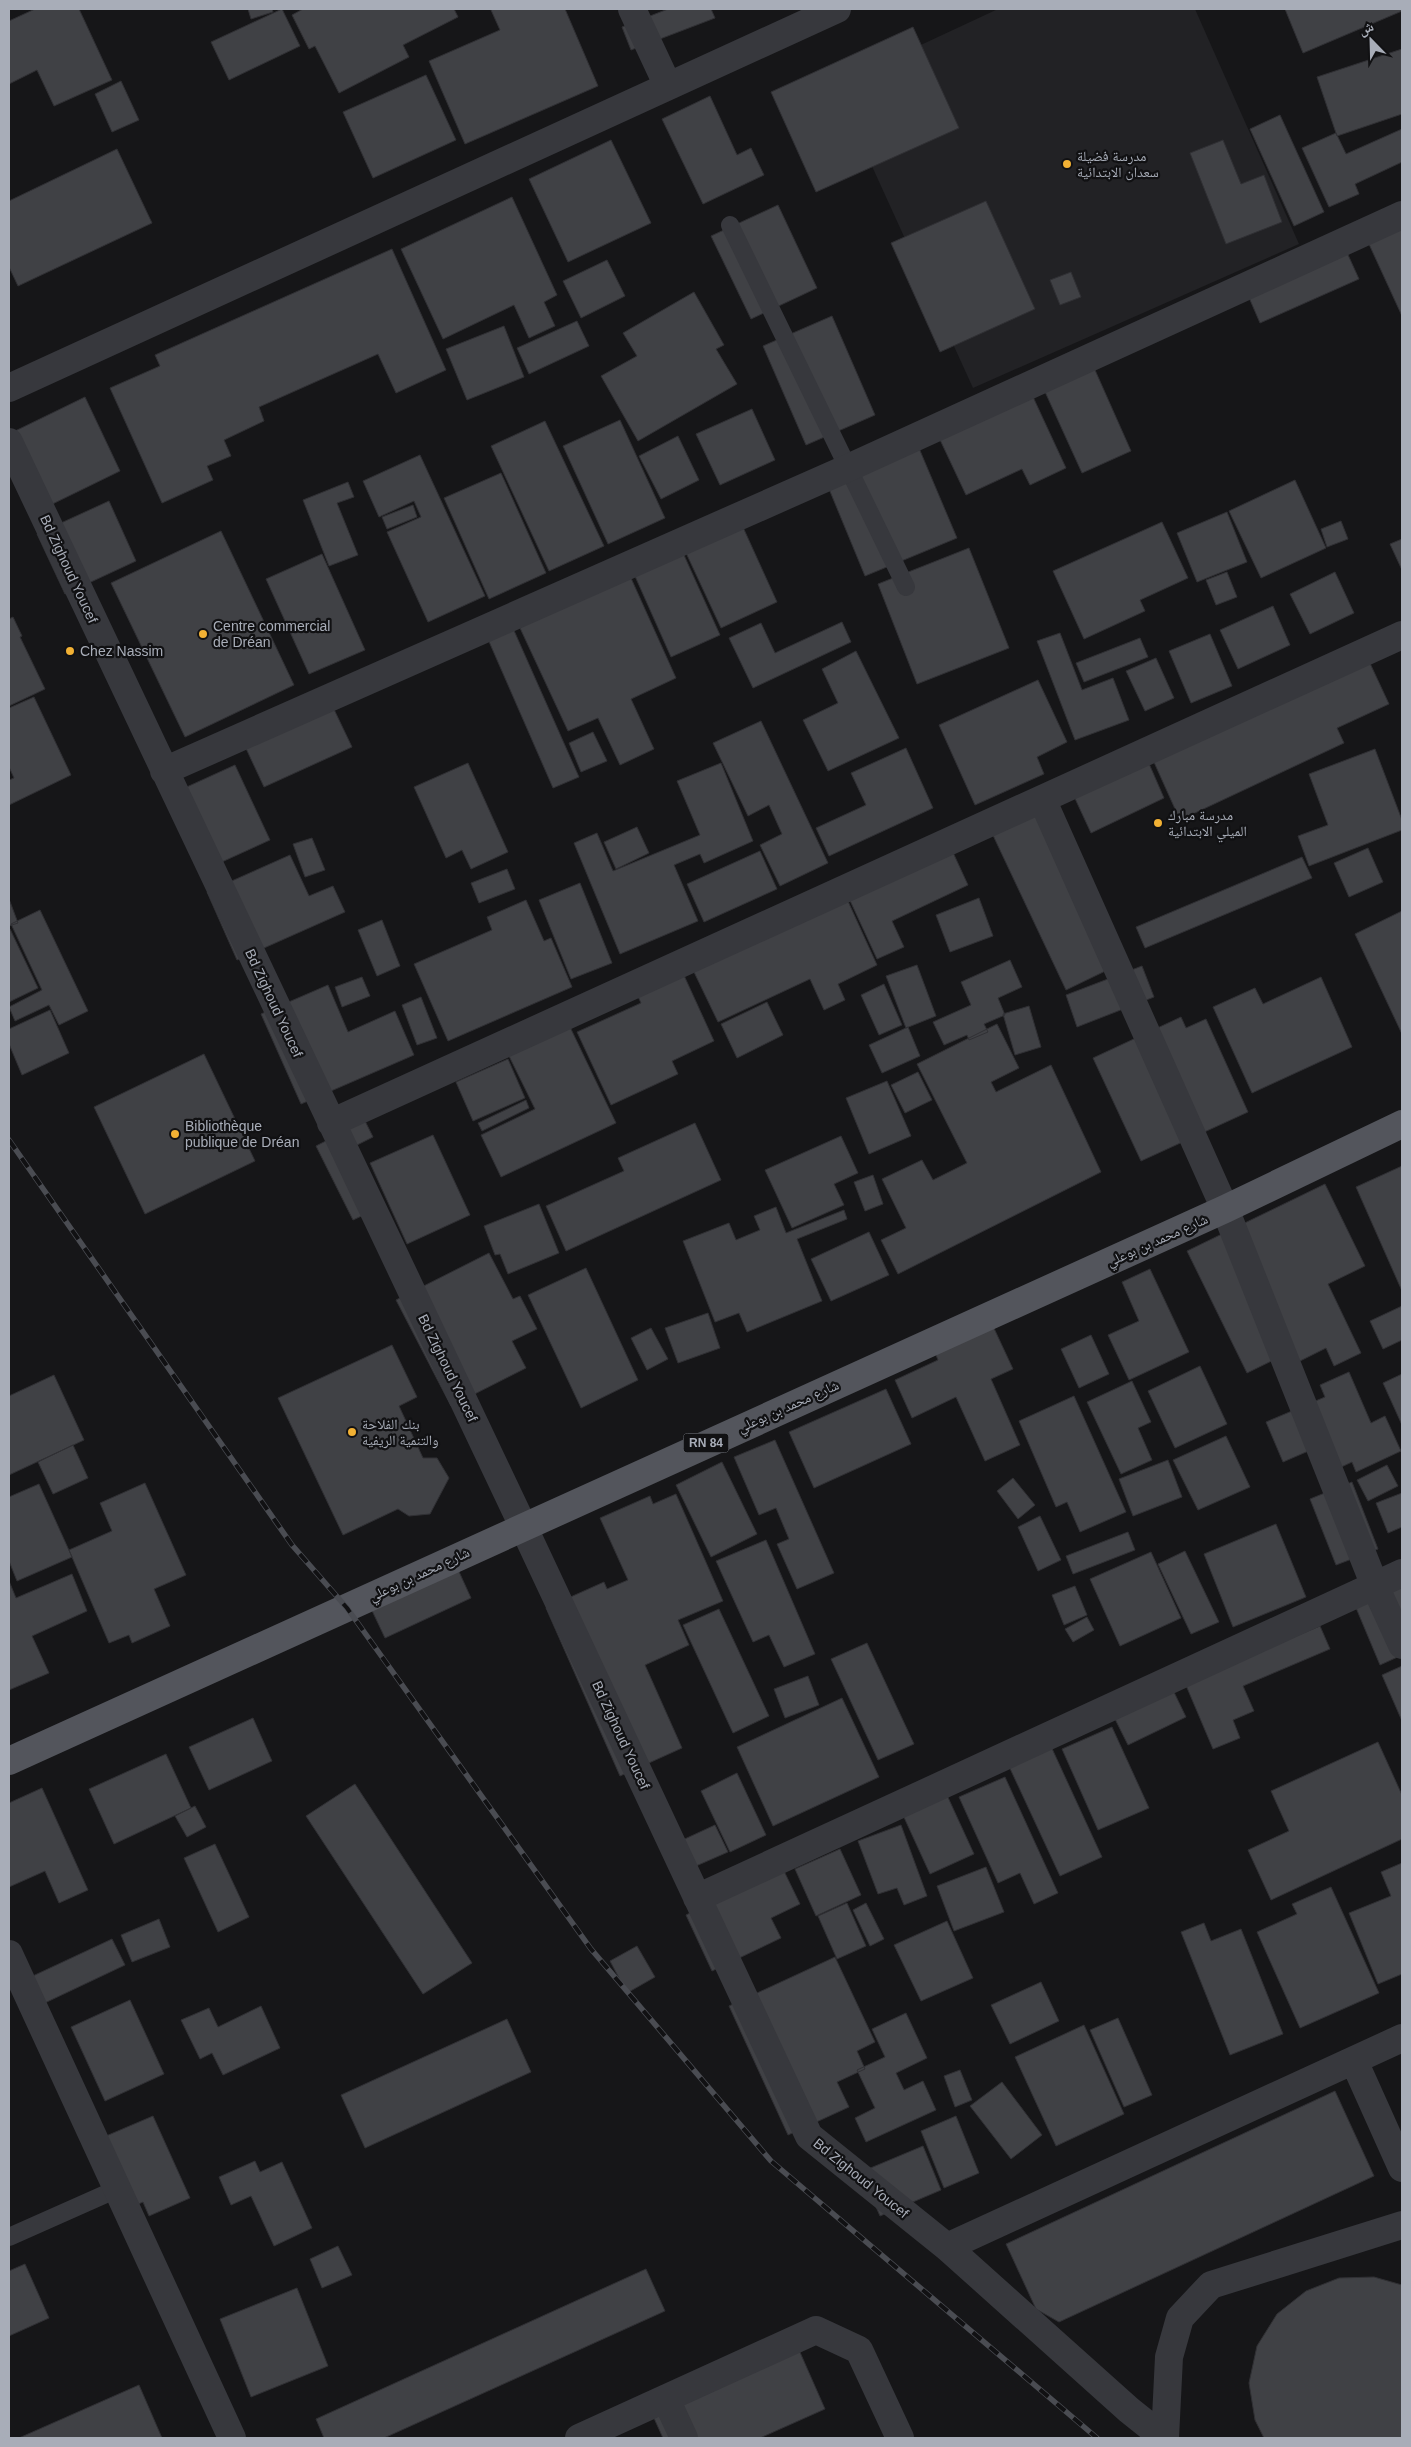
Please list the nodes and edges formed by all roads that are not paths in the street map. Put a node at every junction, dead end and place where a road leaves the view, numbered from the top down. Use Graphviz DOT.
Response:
graph roads {
  1 [pos="632,9"];
  2 [pos="837,9"];
  3 [pos="668,86"];
  4 [pos="1402,215"];
  5 [pos="730,225"];
  6 [pos="9,388"];
  7 [pos="9,442"];
  8 [pos="848,468"];
  9 [pos="906,587"];
  10 [pos="1402,635"];
  11 [pos="164,770"];
  12 [pos="1042,799"];
  13 [pos="331,1123"];
  14 [pos="1402,1124"];
  15 [pos="1225,1209"];
  16 [pos="523,1526"];
  17 [pos="1402,1574"];
  18 [pos="1375,1586"];
  19 [pos="1402,1645"];
  20 [pos="9,1761"];
  21 [pos="697,1898"];
  22 [pos="9,1954"];
  23 [pos="1402,2038"];
  24 [pos="1354,2061"];
  25 [pos="1402,2168"];
  26 [pos="117,2189"];
  27 [pos="1402,2225"];
  28 [pos="9,2237"];
  29 [pos="947,2247"];
  30 [pos="666,2399"];
  31 [pos="232,2438"];
  32 [pos="579,2438"];
  33 [pos="684,2438"];
  34 [pos="900,2438"];
  35 [pos="1165,2438"];
  1 -- 3 [label="street"];
  2 -- 3 [label="street"];
  3 -- 6 [label="street"];
  4 -- 8 [label="street"];
  5 -- 8 [label="lane"];
  7 -- 11 [label="street, Bd Zighoud Youcef"];
  8 -- 9 [label="lane"];
  8 -- 11 [label="street"];
  10 -- 12 [label="street"];
  11 -- 13 [label="street, Bd Zighoud Youcef"];
  12 -- 13 [label="street"];
  12 -- 15 [label="street"];
  13 -- 16 [label="street, Bd Zighoud Youcef"];
  14 -- 15 [label="main road, شارع محمد بن بوعلي / RN 84"];
  15 -- 16 [label="main road, شارع محمد بن بوعلي / RN 84"];
  15 -- 18 [label="street"];
  16 -- 20 [label="main road, شارع محمد بن بوعلي / RN 84"];
  16 -- 21 [label="street, Bd Zighoud Youcef"];
  17 -- 18 [label="street"];
  18 -- 19 [label="street"];
  18 -- 21 [label="street"];
  21 -- 29 [label="street, Bd Zighoud Youcef"];
  22 -- 26 [label="street"];
  23 -- 24 [label="street"];
  24 -- 25 [label="street"];
  24 -- 29 [label="street"];
  26 -- 28 [label="lane"];
  26 -- 31 [label="street"];
  27 -- 35 [label="street"];
  29 -- 35 [label="street, Bd Zighoud Youcef"];
  30 -- 32 [label="street"];
  30 -- 33 [label="street"];
  30 -- 34 [label="street"];
}
